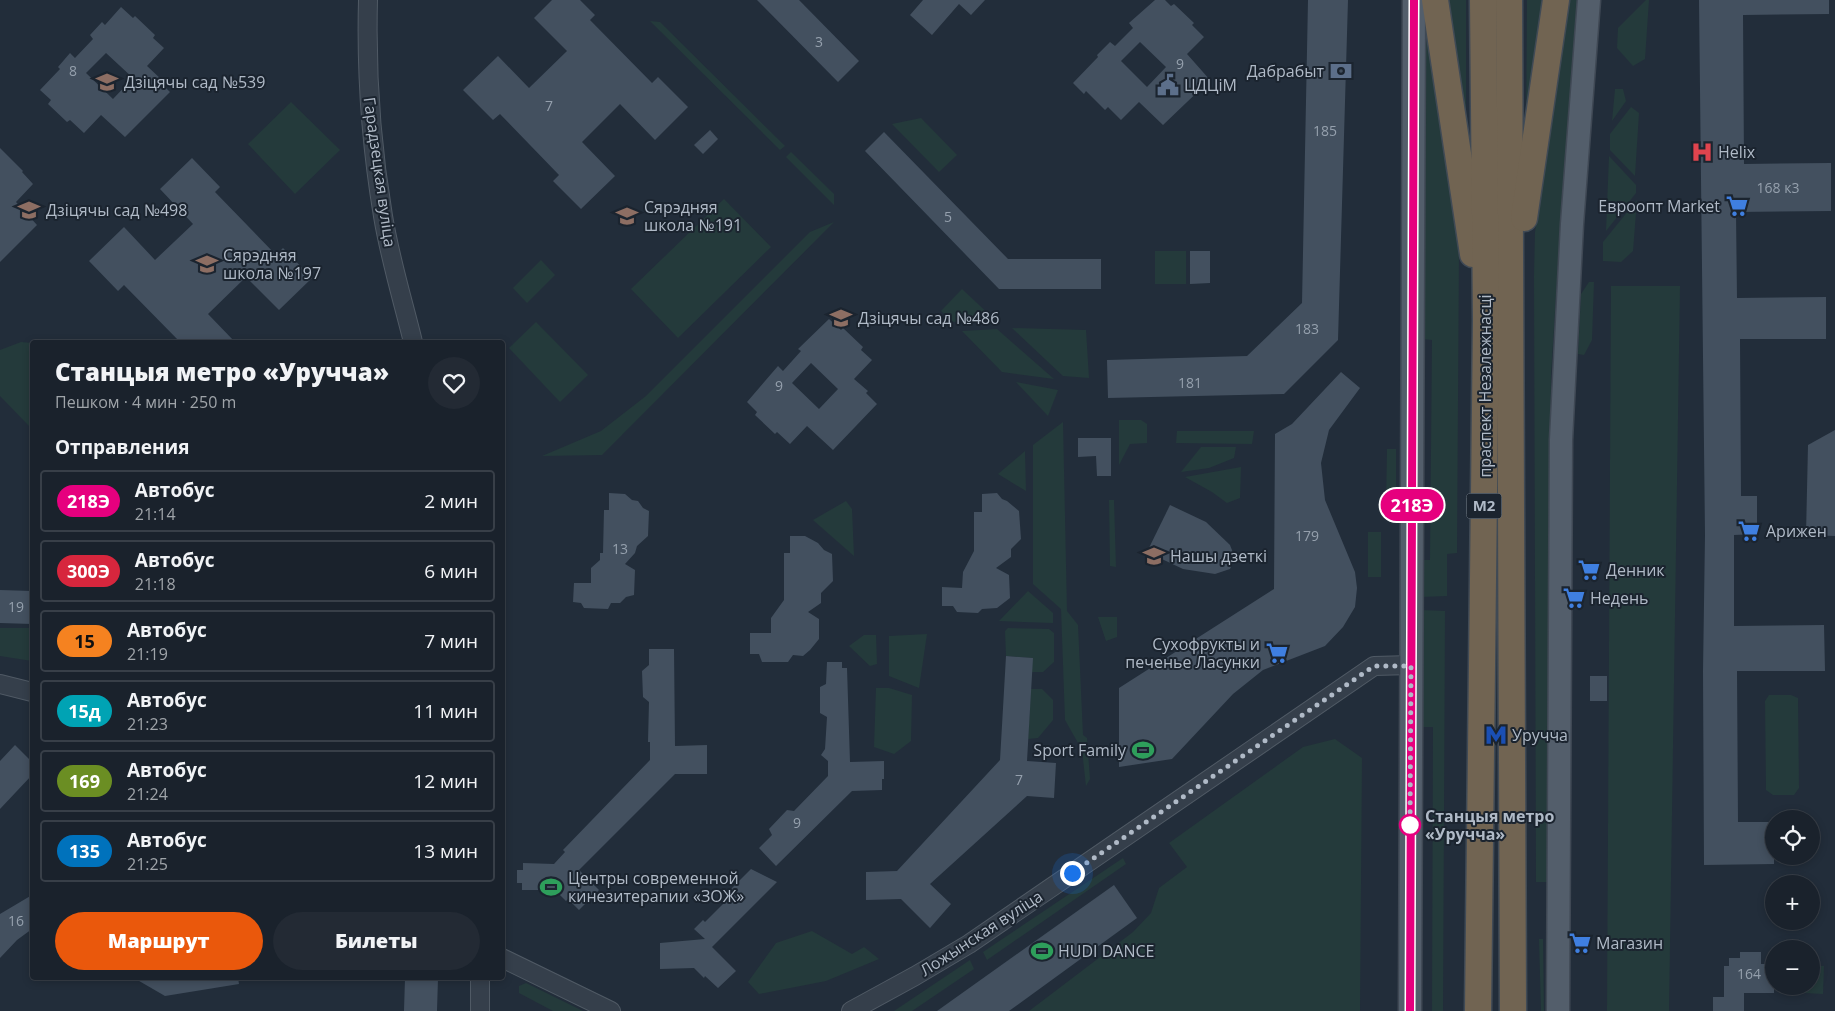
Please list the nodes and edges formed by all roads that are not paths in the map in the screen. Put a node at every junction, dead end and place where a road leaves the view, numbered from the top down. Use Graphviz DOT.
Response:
graph roads {
  1 [pos="368,0"];
  2 [pos="1414,0"];
  3 [pos="1435,0"];
  4 [pos="1483,0"];
  5 [pos="1509,0"];
  6 [pos="1556,0"];
  7 [pos="1589,0"];
  8 [pos="1498,321"];
  9 [pos="413,340"];
  10 [pos="1411,666"];
  11 [pos="0,684"];
  12 [pos="30,692"];
  13 [pos="505,960"];
  14 [pos="480,980"];
  15 [pos="480,1011"];
  16 [pos="611,1011"];
  17 [pos="851,1011"];
  18 [pos="1410,1011"];
  19 [pos="1478,1011"];
  20 [pos="1513,1011"];
  21 [pos="1558,1011"];
  1 -- 9 [label="street, Гарадзецкая вуліца"];
  2 -- 10 [label="main road"];
  3 -- 8 [label="highway"];
  4 -- 8 [label="highway, праспект Незалежнасці / М2"];
  5 -- 8 [label="highway, праспект Незалежнасці / М2"];
  6 -- 8 [label="highway"];
  7 -- 21 [label="main road"];
  8 -- 19 [label="highway, праспект Незалежнасці / М2"];
  8 -- 20 [label="highway, праспект Незалежнасці / М2"];
  10 -- 17 [label="street, Ложынская вуліца"];
  10 -- 18 [label="main road"];
  11 -- 12 [label="street"];
  13 -- 16 [label="street"];
  14 -- 15 [label="street"];
}
